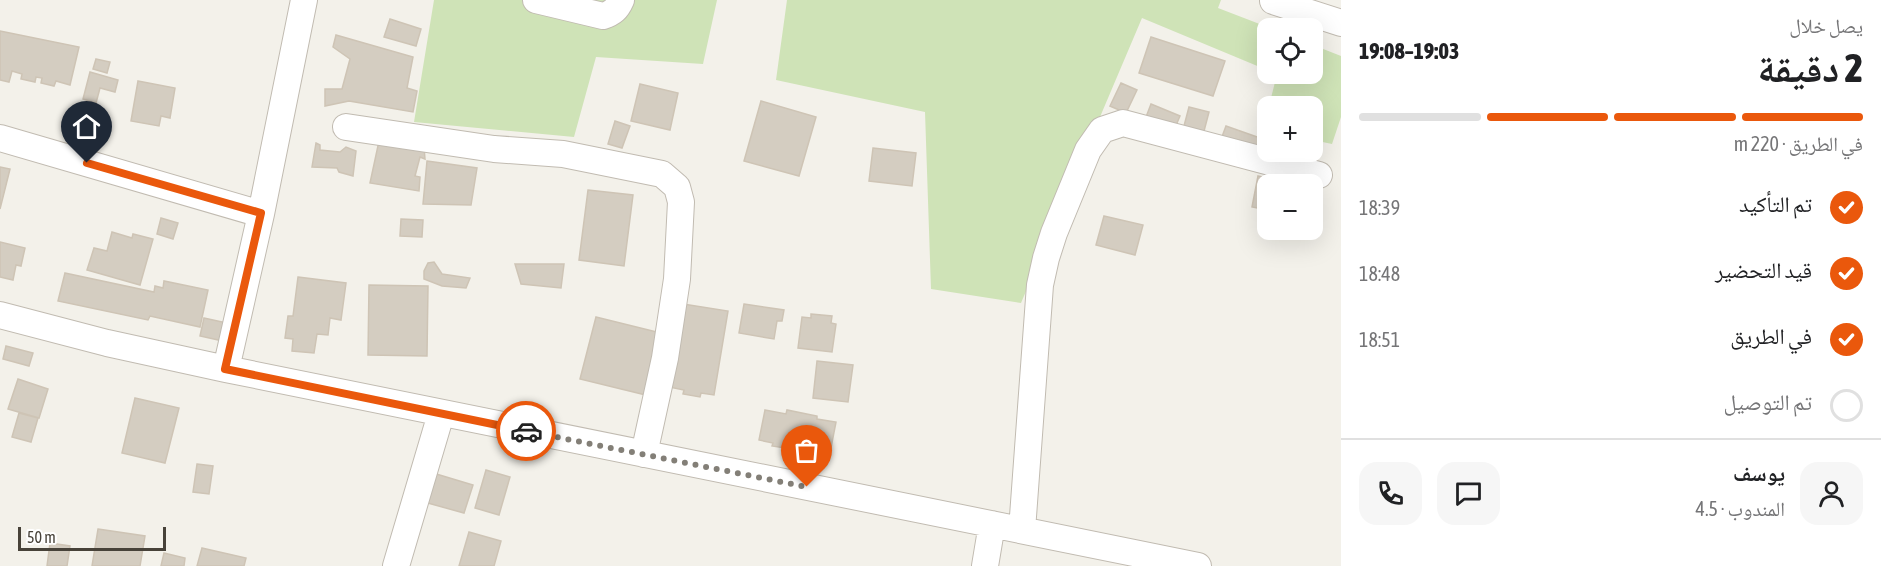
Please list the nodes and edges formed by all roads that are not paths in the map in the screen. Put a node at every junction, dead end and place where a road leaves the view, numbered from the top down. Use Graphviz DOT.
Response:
graph roads {
  1 [pos="304,0"];
  2 [pos="536,0"];
  3 [pos="621,0"];
  4 [pos="1273,1"];
  5 [pos="1341,23"];
  6 [pos="346,127"];
  7 [pos="0,138"];
  8 [pos="1315,174"];
  9 [pos="261,213"];
  10 [pos="0,315"];
  11 [pos="225,369"];
  12 [pos="441,414"];
  13 [pos="644,454"];
  14 [pos="992,524"];
  15 [pos="1022,530"];
  16 [pos="396,566"];
  17 [pos="985,566"];
  18 [pos="1198,566"];
  1 -- 9 [label="street"];
  2 -- 3 [label="street"];
  4 -- 5 [label="street"];
  6 -- 13 [label="street"];
  7 -- 9 [label="street"];
  8 -- 15 [label="street"];
  9 -- 11 [label="street"];
  10 -- 11 [label="street"];
  11 -- 12 [label="street"];
  12 -- 13 [label="street"];
  12 -- 16 [label="street"];
  13 -- 14 [label="street"];
  14 -- 15 [label="street"];
  14 -- 17 [label="street"];
  15 -- 18 [label="street"];
}
